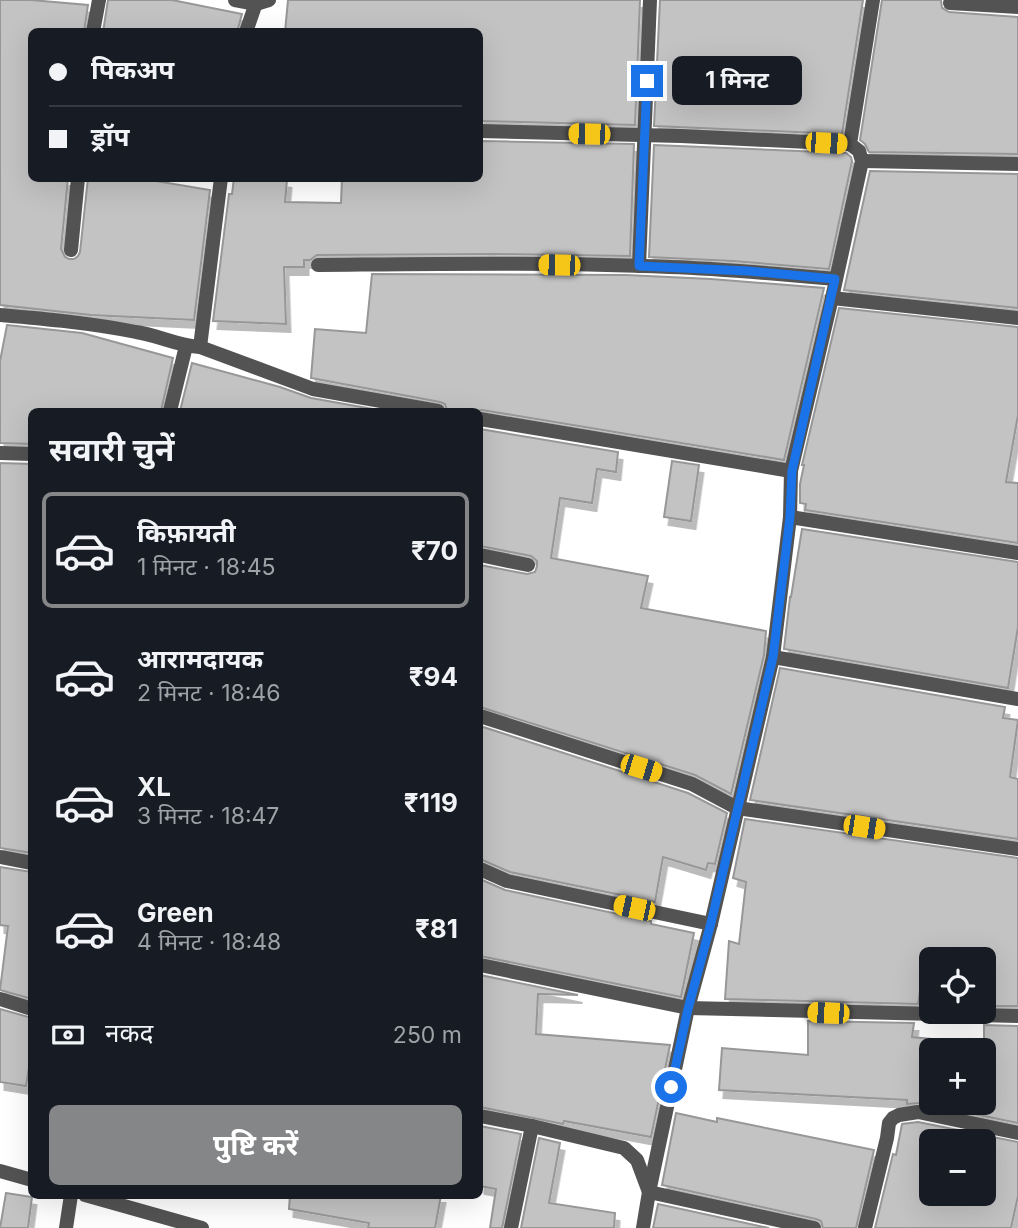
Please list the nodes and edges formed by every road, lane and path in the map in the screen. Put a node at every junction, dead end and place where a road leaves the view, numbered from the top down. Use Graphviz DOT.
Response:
graph roads {
  1 [pos="99,0"];
  2 [pos="235,0"];
  3 [pos="650,0"];
  4 [pos="873,0"];
  5 [pos="261,1"];
  6 [pos="950,3"];
  7 [pos="1018,8"];
  8 [pos="94,28"];
  9 [pos="248,28"];
  10 [pos="483,131"];
  11 [pos="645,135"];
  12 [pos="850,144"];
  13 [pos="862,161"];
  14 [pos="1018,164"];
  15 [pos="78,182"];
  16 [pos="220,182"];
  17 [pos="71,250"];
  18 [pos="318,265"];
  19 [pos="639,266"];
  20 [pos="835,279"];
  21 [pos="832,298"];
  22 [pos="0,315"];
  23 [pos="1018,318"];
  24 [pos="193,346"];
  25 [pos="171,408"];
  26 [pos="421,408"];
  27 [pos="483,420"];
  28 [pos="0,453"];
  29 [pos="28,454"];
  30 [pos="792,471"];
  31 [pos="790,517"];
  32 [pos="1018,553"];
  33 [pos="483,556"];
  34 [pos="528,565"];
  35 [pos="773,657"];
  36 [pos="1018,699"];
  37 [pos="483,717"];
  38 [pos="737,808"];
  39 [pos="1018,849"];
  40 [pos="0,856"];
  41 [pos="28,862"];
  42 [pos="483,870"];
  43 [pos="711,923"];
  44 [pos="483,966"];
  45 [pos="0,999"];
  46 [pos="28,1008"];
  47 [pos="688,1009"];
  48 [pos="1018,1016"];
  49 [pos="483,1117"];
  50 [pos="533,1126"];
  51 [pos="1018,1133"];
  52 [pos="0,1171"];
  53 [pos="28,1179"];
  54 [pos="649,1192"];
  55 [pos="70,1199"];
  56 [pos="99,1199"];
  57 [pos="66,1228"];
  58 [pos="202,1228"];
  59 [pos="511,1228"];
  60 [pos="643,1228"];
  61 [pos="814,1228"];
  62 [pos="865,1228"];
  1 -- 8 [label="street"];
  2 -- 5 [label="street"];
  3 -- 11 [label="street"];
  4 -- 12 [label="street"];
  5 -- 9 [label="street"];
  6 -- 7 [label="street"];
  10 -- 11 [label="street"];
  11 -- 12 [label="street"];
  11 -- 19 [label="street"];
  12 -- 13 [label="street"];
  13 -- 14 [label="street"];
  13 -- 20 [label="street"];
  15 -- 17 [label="street"];
  16 -- 24 [label="street"];
  18 -- 19 [label="street"];
  19 -- 20 [label="street"];
  20 -- 21 [label="street"];
  21 -- 23 [label="street"];
  21 -- 30 [label="street"];
  22 -- 24 [label="street"];
  24 -- 25 [label="street"];
  24 -- 26 [label="street"];
  27 -- 30 [label="street"];
  28 -- 29 [label="street"];
  30 -- 31 [label="street"];
  31 -- 32 [label="street"];
  31 -- 35 [label="street"];
  33 -- 34 [label="street"];
  35 -- 36 [label="street"];
  35 -- 38 [label="street"];
  37 -- 38 [label="street"];
  38 -- 39 [label="street"];
  38 -- 43 [label="street"];
  40 -- 41 [label="street"];
  42 -- 43 [label="street"];
  43 -- 47 [label="street"];
  44 -- 47 [label="street"];
  45 -- 46 [label="street"];
  47 -- 48 [label="street"];
  47 -- 54 [label="street"];
  49 -- 50 [label="street"];
  50 -- 54 [label="street"];
  50 -- 59 [label="street"];
  51 -- 62 [label="street"];
  52 -- 53 [label="street"];
  54 -- 60 [label="street"];
  54 -- 61 [label="street"];
  55 -- 57 [label="street"];
  56 -- 58 [label="street"];
}
